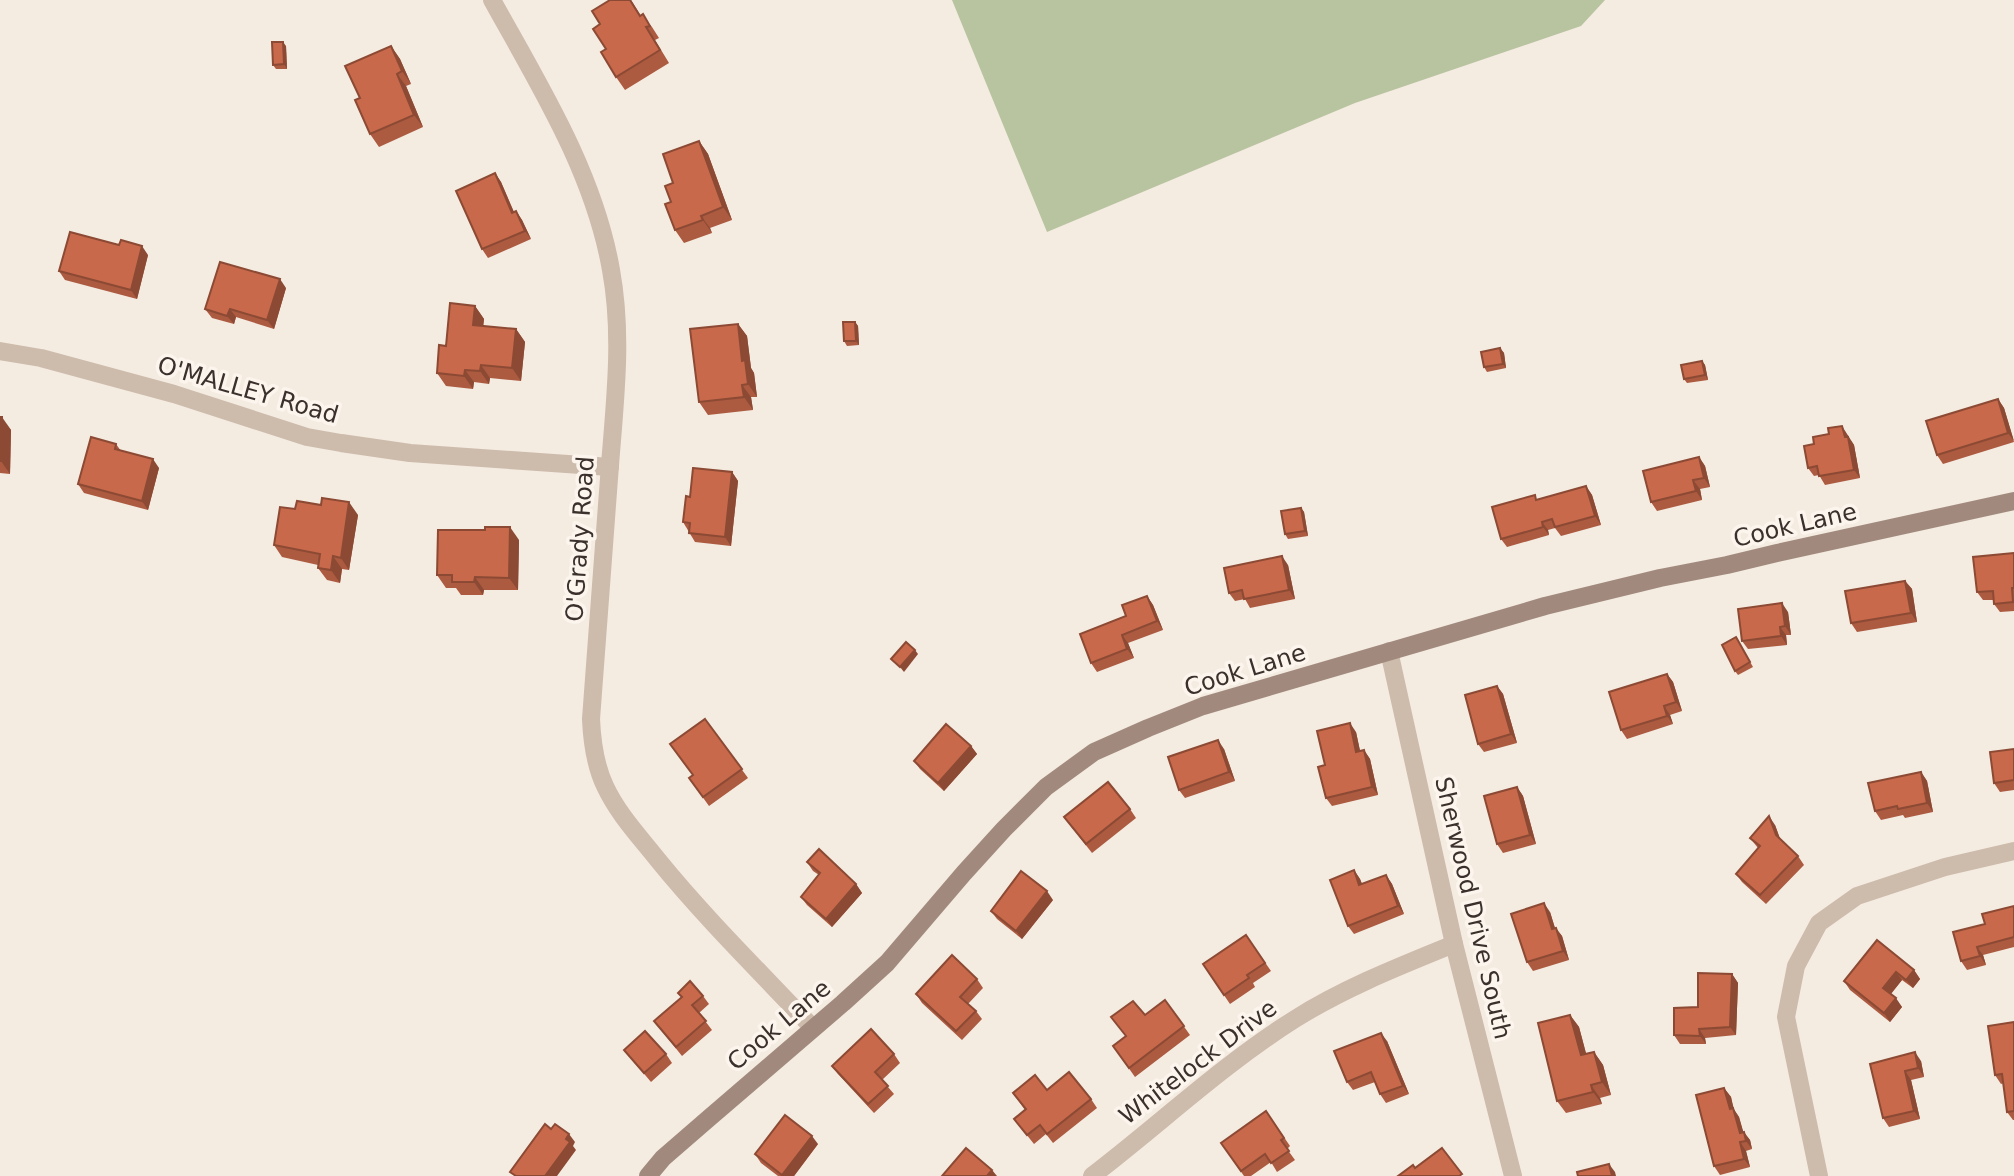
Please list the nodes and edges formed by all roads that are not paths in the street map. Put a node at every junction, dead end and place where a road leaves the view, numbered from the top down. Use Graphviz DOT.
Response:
graph roads {
  1 [pos="492,0"];
  2 [pos="0,351"];
  3 [pos="610,467"];
  4 [pos="2014,501"];
  5 [pos="1389,651"];
  6 [pos="2014,850"];
  7 [pos="1454,944"];
  8 [pos="813,1028"];
  9 [pos="648,1176"];
  10 [pos="1092,1176"];
  11 [pos="1513,1176"];
  12 [pos="1819,1176"];
  1 -- 3 [label="street, O'Grady Road"];
  2 -- 3 [label="street, O'MALLEY Road"];
  3 -- 8 [label="street, O'Grady Road"];
  4 -- 5 [label="street, Cook Lane"];
  5 -- 7 [label="street, Sherwood Drive South"];
  5 -- 8 [label="street, Cook Lane"];
  6 -- 12 [label="street"];
  7 -- 10 [label="street, Whitelock Drive"];
  7 -- 11 [label="street, Sherwood Drive South"];
  8 -- 9 [label="street, Cook Lane"];
}
